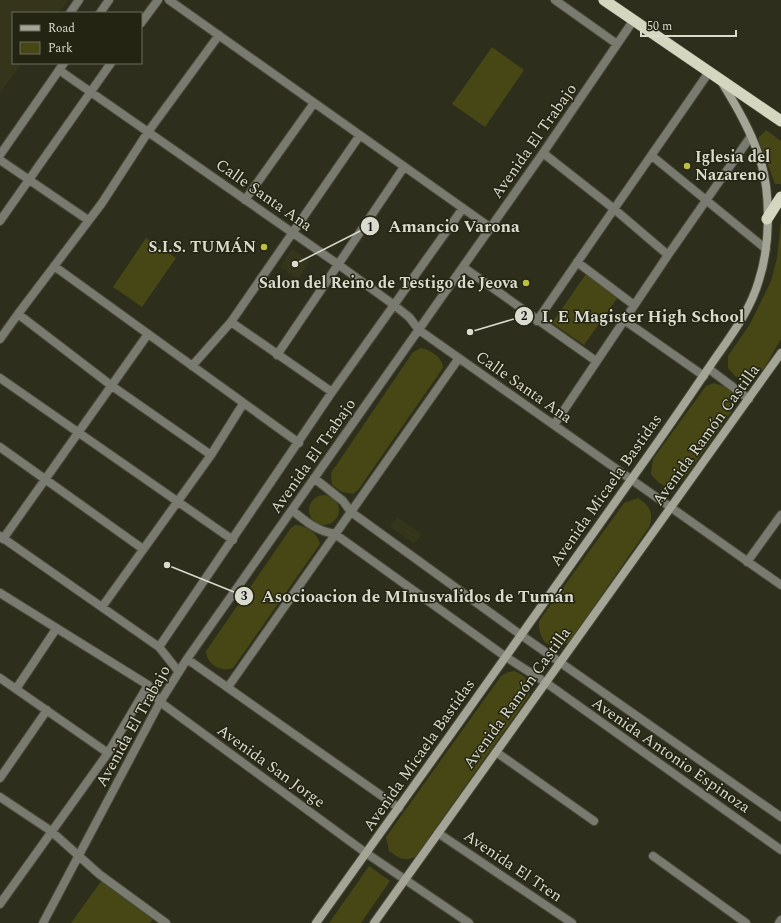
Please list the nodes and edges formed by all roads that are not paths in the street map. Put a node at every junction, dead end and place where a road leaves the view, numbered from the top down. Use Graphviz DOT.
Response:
graph roads {
  1 [pos="79,0"];
  2 [pos="109,0"];
  3 [pos="158,0"];
  4 [pos="169,0"];
  5 [pos="555,0"];
  6 [pos="604,0"];
  7 [pos="71,12"];
  8 [pos="101,12"];
  9 [pos="633,21"];
  10 [pos="142,22"];
  11 [pos="219,35"];
  12 [pos="617,44"];
  13 [pos="111,64"];
  14 [pos="61,66"];
  15 [pos="709,72"];
  16 [pos="720,79"];
  17 [pos="90,92"];
  18 [pos="314,103"];
  19 [pos="781,121"];
  20 [pos="148,132"];
  21 [pos="360,135"];
  22 [pos="751,136"];
  23 [pos="543,153"];
  24 [pos="0,155"];
  25 [pos="652,156"];
  26 [pos="0,160"];
  27 [pos="404,167"];
  28 [pos="29,180"];
  29 [pos="781,198"];
  30 [pos="245,200"];
  31 [pos="706,201"];
  32 [pos="463,208"];
  33 [pos="613,208"];
  34 [pos="767,219"];
  35 [pos="88,220"];
  36 [pos="0,221"];
  37 [pos="491,228"];
  38 [pos="293,233"];
  39 [pos="766,250"];
  40 [pos="668,255"];
  41 [pos="577,262"];
  42 [pos="339,265"];
  43 [pos="54,266"];
  44 [pos="463,267"];
  45 [pos="394,305"];
  46 [pos="634,305"];
  47 [pos="18,314"];
  48 [pos="624,320"];
  49 [pos="537,321"];
  50 [pos="232,322"];
  51 [pos="419,330"];
  52 [pos="148,334"];
  53 [pos="1,336"];
  54 [pos="781,353"];
  55 [pos="277,354"];
  56 [pos="459,358"];
  57 [pos="596,361"];
  58 [pos="192,366"];
  59 [pos="706,372"];
  60 [pos="0,378"];
  61 [pos="112,386"];
  62 [pos="332,392"];
  63 [pos="749,399"];
  64 [pos="243,404"];
  65 [pos="554,425"];
  66 [pos="78,432"];
  67 [pos="299,443"];
  68 [pos="0,447"];
  69 [pos="210,455"];
  70 [pos="45,478"];
  71 [pos="314,478"];
  72 [pos="631,479"];
  73 [pos="177,502"];
  74 [pos="670,508"];
  75 [pos="292,510"];
  76 [pos="351,512"];
  77 [pos="781,515"];
  78 [pos="335,534"];
  79 [pos="2,538"];
  80 [pos="233,540"];
  81 [pos="142,549"];
  82 [pos="747,562"];
  83 [pos="781,586"];
  84 [pos="0,593"];
  85 [pos="102,607"];
  86 [pos="56,629"];
  87 [pos="521,635"];
  88 [pos="159,648"];
  89 [pos="506,657"];
  90 [pos="187,659"];
  91 [pos="560,661"];
  92 [pos="179,672"];
  93 [pos="0,678"];
  94 [pos="545,682"];
  95 [pos="148,685"];
  96 [pos="228,687"];
  97 [pos="16,689"];
  98 [pos="160,702"];
  99 [pos="47,710"];
  100 [pos="496,752"];
  101 [pos="108,753"];
  102 [pos="0,778"];
  103 [pos="0,797"];
  104 [pos="399,808"];
  105 [pos="781,817"];
  106 [pos="594,821"];
  107 [pos="51,831"];
  108 [pos="438,833"];
  109 [pos="781,850"];
  110 [pos="366,853"];
  111 [pos="77,856"];
  112 [pos="653,856"];
  113 [pos="405,878"];
  114 [pos="0,904"];
  115 [pos="781,920"];
  116 [pos="43,923"];
  117 [pos="166,923"];
  118 [pos="316,923"];
  119 [pos="374,923"];
  120 [pos="469,923"];
  121 [pos="572,923"];
  122 [pos="746,923"];
  123 [pos="779,923"];
  1 -- 7 [label="street"];
  2 -- 8 [label="street"];
  3 -- 10 [label="street"];
  4 -- 11 [label="street"];
  5 -- 12 [label="street"];
  6 -- 9 [label="highway"];
  9 -- 12 [label="street, Avenida El Trabajo"];
  9 -- 15 [label="highway"];
  11 -- 18 [label="street"];
  11 -- 20 [label="street"];
  12 -- 23 [label="street, Avenida El Trabajo"];
  13 -- 17 [label="street"];
  14 -- 17 [label="street, Calle Santa Ana"];
  14 -- 24 [label="street"];
  15 -- 16 [label="highway"];
  15 -- 25 [label="street"];
  16 -- 19 [label="highway"];
  16 -- 22 [label="main road, Avenida Micaela Bastidas"];
  17 -- 20 [label="street, Calle Santa Ana"];
  17 -- 28 [label="street"];
  18 -- 21 [label="street"];
  18 -- 30 [label="street"];
  20 -- 30 [label="street, Calle Santa Ana"];
  20 -- 35 [label="street"];
  21 -- 27 [label="street"];
  21 -- 38 [label="street"];
  22 -- 31 [label="street"];
  22 -- 34 [label="main road, Avenida Micaela Bastidas"];
  23 -- 33 [label="street"];
  23 -- 37 [label="street, Avenida El Trabajo"];
  25 -- 31 [label="street"];
  25 -- 33 [label="street"];
  26 -- 28 [label="street"];
  27 -- 32 [label="street"];
  27 -- 42 [label="street"];
  28 -- 35 [label="street"];
  28 -- 36 [label="street"];
  29 -- 34 [label="highway"];
  30 -- 38 [label="street, Calle Santa Ana"];
  31 -- 39 [label="street"];
  31 -- 40 [label="street"];
  32 -- 37 [label="street"];
  32 -- 45 [label="street, Avenida El Trabajo"];
  33 -- 40 [label="street"];
  33 -- 41 [label="street"];
  34 -- 39 [label="main road, Avenida Micaela Bastidas"];
  35 -- 43 [label="street"];
  37 -- 44 [label="street, Avenida El Trabajo"];
  38 -- 42 [label="street, Calle Santa Ana"];
  38 -- 50 [label="street"];
  39 -- 59 [label="main road, Avenida Micaela Bastidas"];
  40 -- 46 [label="street"];
  41 -- 46 [label="street"];
  41 -- 49 [label="street"];
  42 -- 45 [label="street, Calle Santa Ana"];
  42 -- 55 [label="street"];
  43 -- 47 [label="street"];
  43 -- 52 [label="street"];
  44 -- 49 [label="street"];
  44 -- 51 [label="street, Avenida El Trabajo"];
  45 -- 51 [label="street, Calle Santa Ana"];
  45 -- 62 [label="street, Avenida El Trabajo"];
  46 -- 48 [label="street"];
  47 -- 53 [label="street"];
  47 -- 61 [label="street"];
  48 -- 57 [label="street"];
  48 -- 59 [label="street"];
  49 -- 57 [label="street"];
  50 -- 55 [label="street"];
  50 -- 58 [label="street"];
  51 -- 56 [label="street, Calle Santa Ana"];
  51 -- 71 [label="street, Avenida El Trabajo"];
  52 -- 58 [label="street"];
  52 -- 61 [label="street"];
  54 -- 63 [label="main road, Avenida Ramón Castilla"];
  55 -- 62 [label="street"];
  56 -- 65 [label="street, Calle Santa Ana"];
  56 -- 76 [label="street"];
  57 -- 65 [label="street"];
  58 -- 64 [label="street"];
  59 -- 63 [label="street"];
  59 -- 72 [label="main road, Avenida Micaela Bastidas"];
  60 -- 66 [label="street"];
  61 -- 66 [label="street"];
  61 -- 69 [label="street"];
  62 -- 67 [label="street, Avenida El Trabajo"];
  63 -- 74 [label="main road, Avenida Ramón Castilla"];
  64 -- 67 [label="street"];
  64 -- 69 [label="street"];
  65 -- 72 [label="street, Calle Santa Ana"];
  66 -- 70 [label="street"];
  66 -- 73 [label="street"];
  67 -- 80 [label="street, Avenida El Trabajo"];
  68 -- 70 [label="street"];
  69 -- 73 [label="street"];
  70 -- 79 [label="street"];
  70 -- 81 [label="street"];
  71 -- 75 [label="street, Avenida El Trabajo"];
  71 -- 76 [label="street, Avenida Antonio Espinoza"];
  72 -- 74 [label="street, Calle Santa Ana"];
  72 -- 87 [label="main road, Avenida Micaela Bastidas"];
  73 -- 80 [label="street"];
  73 -- 81 [label="street"];
  74 -- 82 [label="street, Calle Santa Ana"];
  74 -- 91 [label="main road, Avenida Ramón Castilla"];
  75 -- 78 [label="street"];
  75 -- 90 [label="street, Avenida El Trabajo"];
  76 -- 78 [label="street"];
  76 -- 87 [label="street, Avenida Antonio Espinoza"];
  77 -- 82 [label="street"];
  78 -- 89 [label="street, Avenida Antonio Espinoza"];
  78 -- 96 [label="street"];
  79 -- 85 [label="street"];
  80 -- 88 [label="street, Avenida El Trabajo"];
  81 -- 85 [label="street"];
  82 -- 83 [label="street, Calle Santa Ana"];
  84 -- 86 [label="street"];
  85 -- 88 [label="street"];
  86 -- 95 [label="street"];
  86 -- 97 [label="street"];
  87 -- 89 [label="main road, Avenida Micaela Bastidas"];
  87 -- 91 [label="street, Avenida Antonio Espinoza"];
  88 -- 92 [label="street"];
  89 -- 94 [label="street, Avenida Antonio Espinoza"];
  89 -- 104 [label="main road, Avenida Micaela Bastidas"];
  90 -- 92 [label="street, Avenida El Trabajo"];
  90 -- 96 [label="street"];
  91 -- 94 [label="main road, Avenida Ramón Castilla"];
  91 -- 105 [label="street, Avenida Antonio Espinoza"];
  92 -- 98 [label="street, Avenida El Trabajo"];
  93 -- 97 [label="street"];
  94 -- 100 [label="main road, Avenida Ramón Castilla"];
  94 -- 109 [label="street, Avenida Antonio Espinoza"];
  95 -- 98 [label="street, Avenida San Jorge"];
  95 -- 101 [label="street"];
  96 -- 104 [label="street"];
  97 -- 99 [label="street"];
  98 -- 110 [label="street, Avenida San Jorge"];
  98 -- 111 [label="street, Avenida El Trabajo"];
  99 -- 101 [label="street"];
  99 -- 102 [label="street"];
  100 -- 106 [label="street"];
  100 -- 108 [label="main road, Avenida Ramón Castilla"];
  101 -- 107 [label="street"];
  103 -- 107 [label="street"];
  104 -- 110 [label="main road, Avenida Micaela Bastidas"];
  107 -- 111 [label="street"];
  107 -- 114 [label="street"];
  108 -- 113 [label="main road, Avenida Ramón Castilla"];
  108 -- 121 [label="street, Avenida El Tren"];
  110 -- 113 [label="street, Avenida San Jorge"];
  110 -- 118 [label="main road, Avenida Micaela Bastidas"];
  111 -- 116 [label="street, Avenida El Trabajo"];
  111 -- 117 [label="street"];
  112 -- 122 [label="street"];
  113 -- 119 [label="main road, Avenida Ramón Castilla"];
  113 -- 120 [label="street, Avenida San Jorge"];
  115 -- 123 [label="street"];
}
